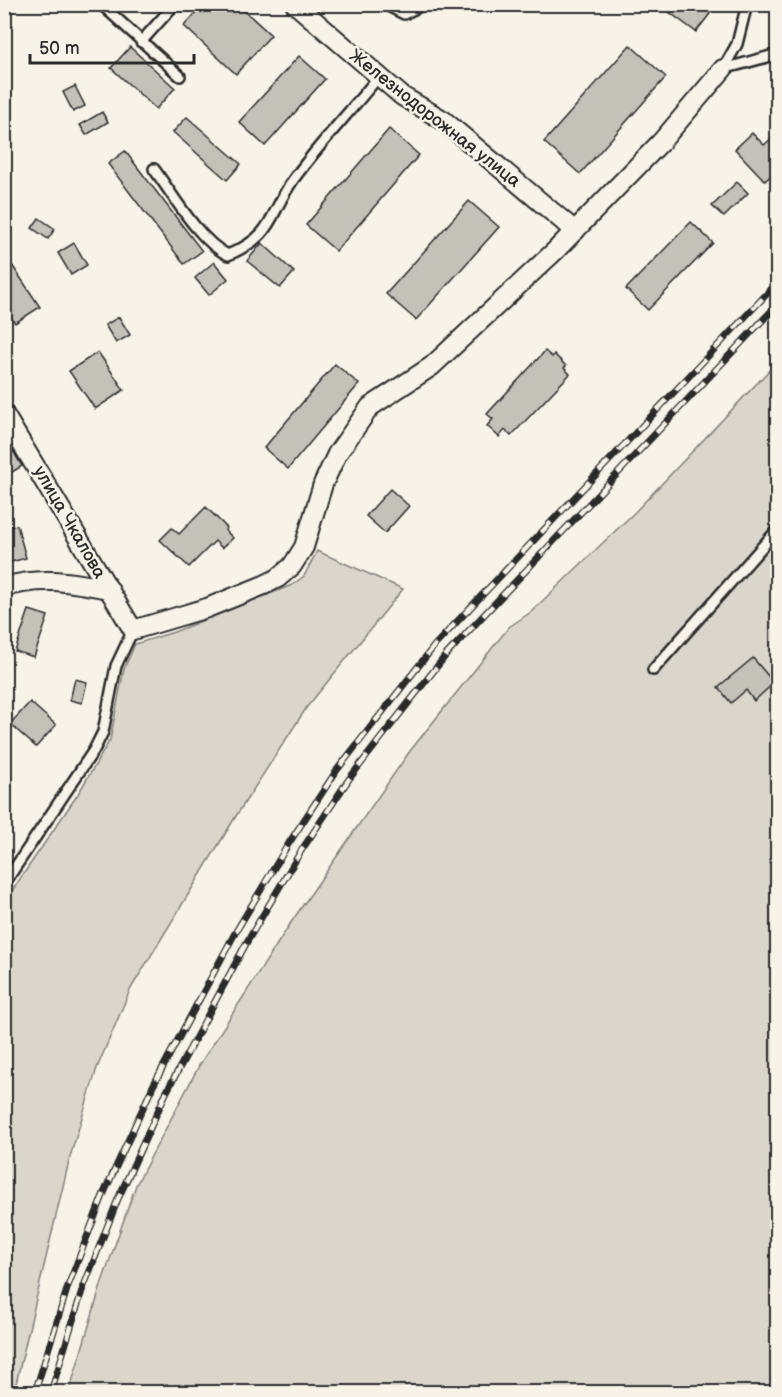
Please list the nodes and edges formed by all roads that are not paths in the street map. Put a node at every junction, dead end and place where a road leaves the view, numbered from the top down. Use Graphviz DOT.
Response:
graph roads {
  1 [pos="101,4"];
  2 [pos="175,4"];
  3 [pos="295,4"];
  4 [pos="384,4"];
  5 [pos="424,4"];
  6 [pos="747,4"];
  7 [pos="141,42"];
  8 [pos="777,54"];
  9 [pos="723,69"];
  10 [pos="180,76"];
  11 [pos="379,76"];
  12 [pos="154,169"];
  13 [pos="575,231"];
  14 [pos="5,416"];
  15 [pos="777,530"];
  16 [pos="4,587"];
  17 [pos="109,589"];
  18 [pos="133,630"];
  19 [pos="653,670"];
  20 [pos="4,884"];
  1 -- 7 [label="lane"];
  2 -- 7 [label="lane"];
  3 -- 11 [label="street, Железнодорожная улица"];
  4 -- 5 [label="lane"];
  6 -- 9 [label="lane"];
  7 -- 10 [label="lane"];
  8 -- 9 [label="lane"];
  9 -- 13 [label="street"];
  11 -- 12 [label="lane"];
  11 -- 13 [label="street, Железнодорожная улица"];
  13 -- 18 [label="street"];
  14 -- 17 [label="street, улица Чкалова"];
  15 -- 19 [label="lane"];
  16 -- 17 [label="street"];
  17 -- 18 [label="street, улица Чкалова"];
  18 -- 20 [label="lane"];
}
